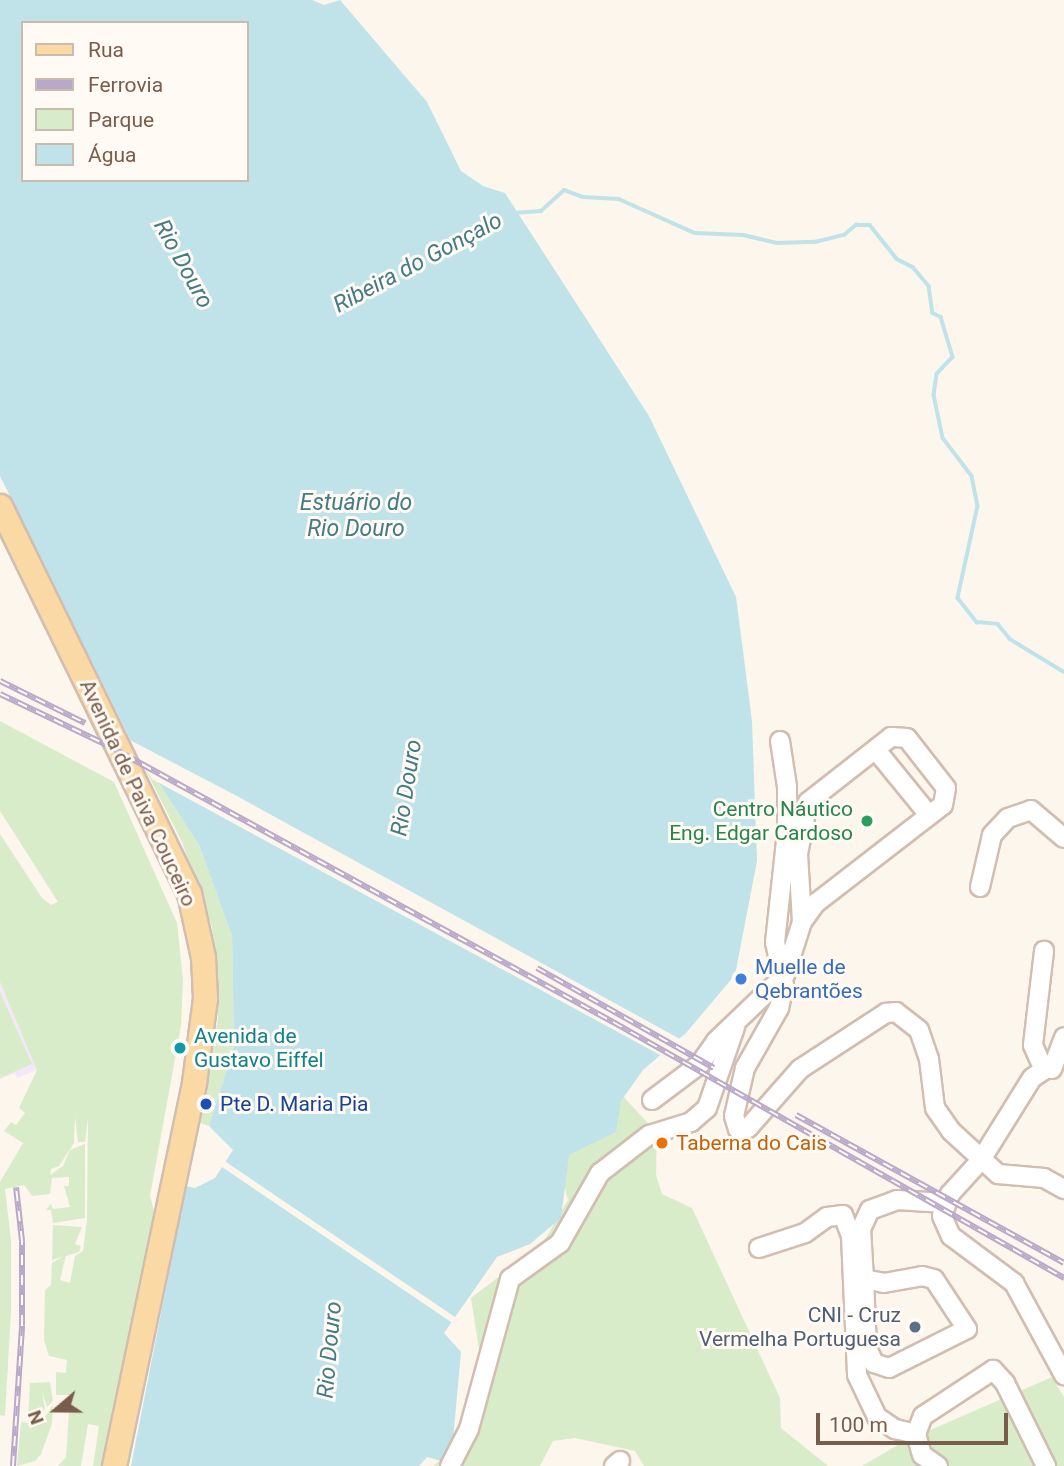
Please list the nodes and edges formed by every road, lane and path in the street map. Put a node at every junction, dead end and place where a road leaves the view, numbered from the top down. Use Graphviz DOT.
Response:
graph roads {
  1 [pos="0,506"];
  2 [pos="8,535"];
  3 [pos="780,741"];
  4 [pos="876,750"];
  5 [pos="929,815"];
  6 [pos="1064,838"];
  7 [pos="980,887"];
  8 [pos="802,922"];
  9 [pos="1044,951"];
  10 [pos="785,975"];
  11 [pos="735,1027"];
  12 [pos="1064,1037"];
  13 [pos="1053,1071"];
  14 [pos="652,1100"];
  15 [pos="981,1160"];
  16 [pos="1064,1189"];
  17 [pos="944,1203"];
  18 [pos="759,1248"];
  19 [pos="864,1279"];
  20 [pos="1064,1375"];
  21 [pos="916,1434"];
  22 [pos="114,1466"];
  23 [pos="450,1466"];
  24 [pos="938,1466"];
  25 [pos="1046,1466"];
  1 -- 2 [label="main road, Avenida de Paiva Couceiro"];
  2 -- 22 [label="main road, Avenida de Paiva Couceiro"];
  3 -- 10 [label="street"];
  4 -- 5 [label="street"];
  4 -- 5 [label="street"];
  4 -- 8 [label="street"];
  5 -- 8 [label="street"];
  6 -- 7 [label="street"];
  8 -- 10 [label="street"];
  9 -- 13 [label="street"];
  10 -- 11 [label="street"];
  10 -- 15 [label="street"];
  11 -- 14 [label="street"];
  11 -- 23 [label="street"];
  12 -- 13 [label="street"];
  13 -- 15 [label="street"];
  15 -- 16 [label="street"];
  15 -- 17 [label="street"];
  17 -- 19 [label="street"];
  17 -- 20 [label="street"];
  18 -- 21 [label="street"];
  19 -- 19 [label="street"];
  21 -- 24 [label="street"];
  21 -- 25 [label="street"];
}
